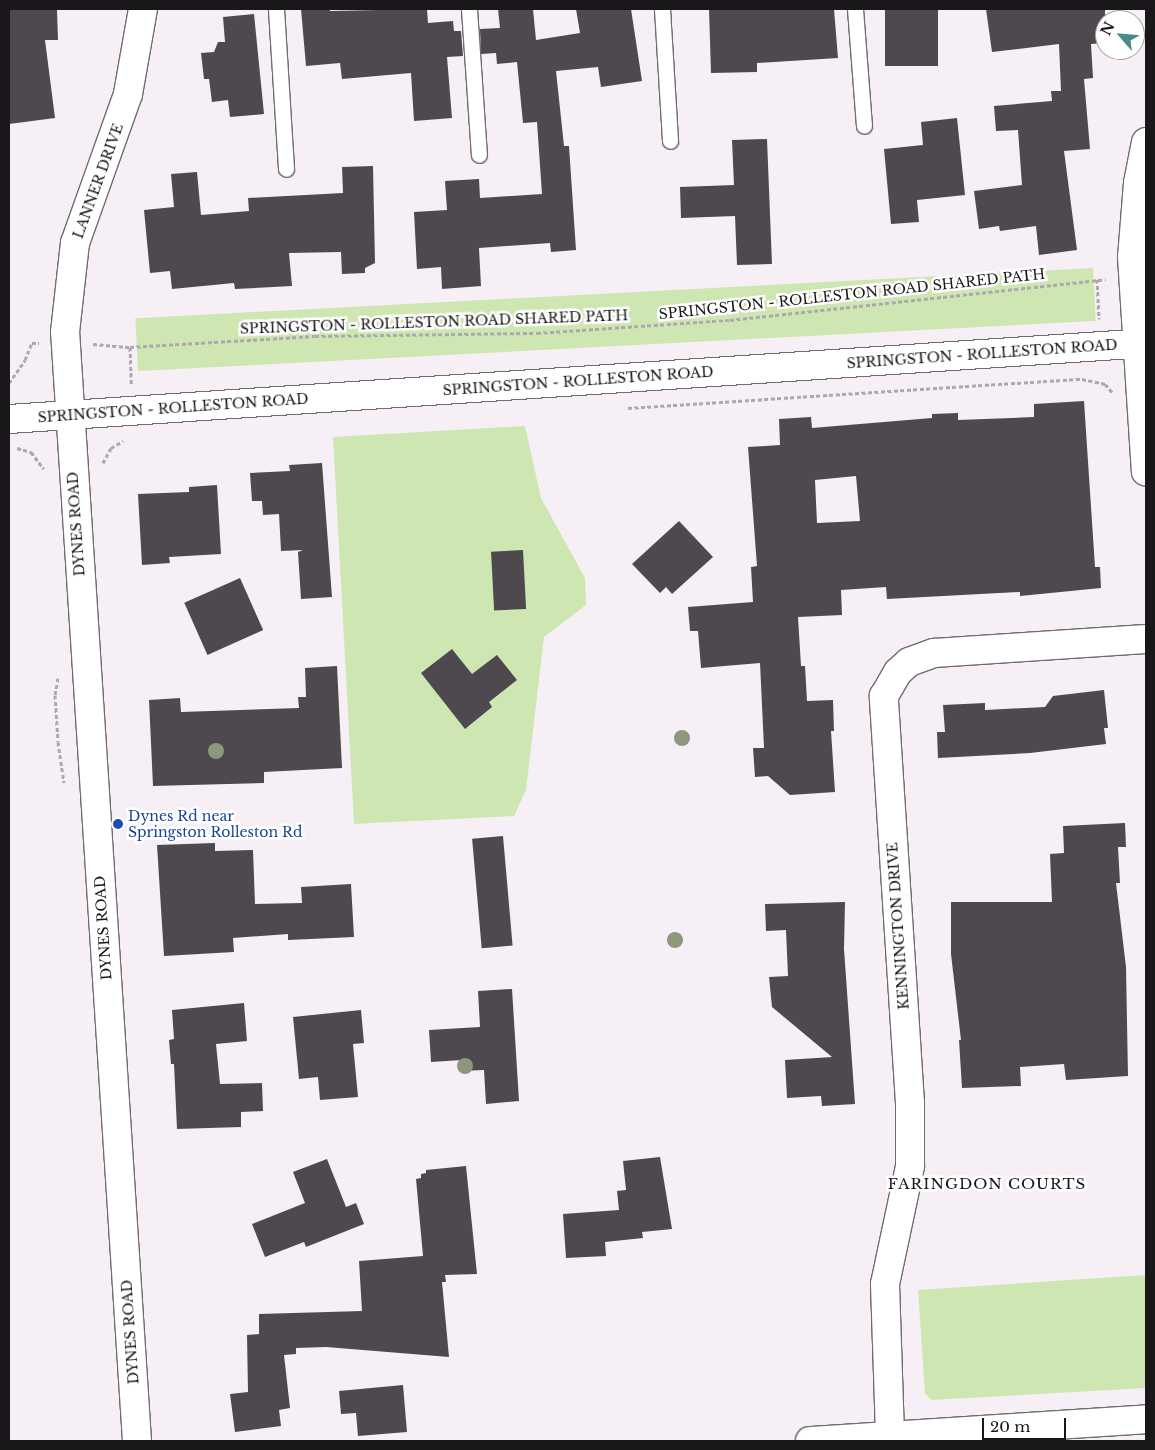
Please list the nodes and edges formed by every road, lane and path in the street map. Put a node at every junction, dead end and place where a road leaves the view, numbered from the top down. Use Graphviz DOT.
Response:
graph roads {
  1 [pos="143,9"];
  2 [pos="276,9"];
  3 [pos="469,9"];
  4 [pos="662,9"];
  5 [pos="856,9"];
  6 [pos="864,126"];
  7 [pos="670,141"];
  8 [pos="1146,142"];
  9 [pos="479,155"];
  10 [pos="286,169"];
  11 [pos="1099,321"];
  12 [pos="32,343"];
  13 [pos="1142,343"];
  14 [pos="100,344"];
  15 [pos="130,347"];
  16 [pos="1100,377"];
  17 [pos="1100,382"];
  18 [pos="9,384"];
  19 [pos="132,387"];
  20 [pos="1116,401"];
  21 [pos="617,409"];
  22 [pos="69,415"];
  23 [pos="9,419"];
  24 [pos="127,440"];
  25 [pos="102,467"];
  26 [pos="1146,472"];
  27 [pos="1146,640"];
  28 [pos="1146,1419"];
  29 [pos="890,1435"];
  30 [pos="137,1441"];
  31 [pos="810,1441"];
  1 -- 22 [label="street, LANNER DRIVE"];
  2 -- 10 [label="lane"];
  3 -- 9 [label="lane"];
  4 -- 7 [label="lane"];
  5 -- 6 [label="lane"];
  8 -- 13 [label="street"];
  11 -- 15 [label="path, SPRINGSTON - ROLLESTON ROAD SHARED PATH"];
  12 -- 18 [label="path"];
  13 -- 22 [label="street, SPRINGSTON - ROLLESTON ROAD"];
  13 -- 26 [label="street"];
  14 -- 15 [label="path, SPRINGSTON - ROLLESTON ROAD SHARED PATH"];
  15 -- 19 [label="path"];
  16 -- 17 [label="path"];
  17 -- 20 [label="path"];
  17 -- 21 [label="path"];
  22 -- 23 [label="street, SPRINGSTON - ROLLESTON ROAD"];
  22 -- 30 [label="street, DYNES ROAD"];
  24 -- 25 [label="path"];
  27 -- 29 [label="street, KENNINGTON DRIVE"];
  28 -- 29 [label="street"];
  29 -- 31 [label="street"];
}
